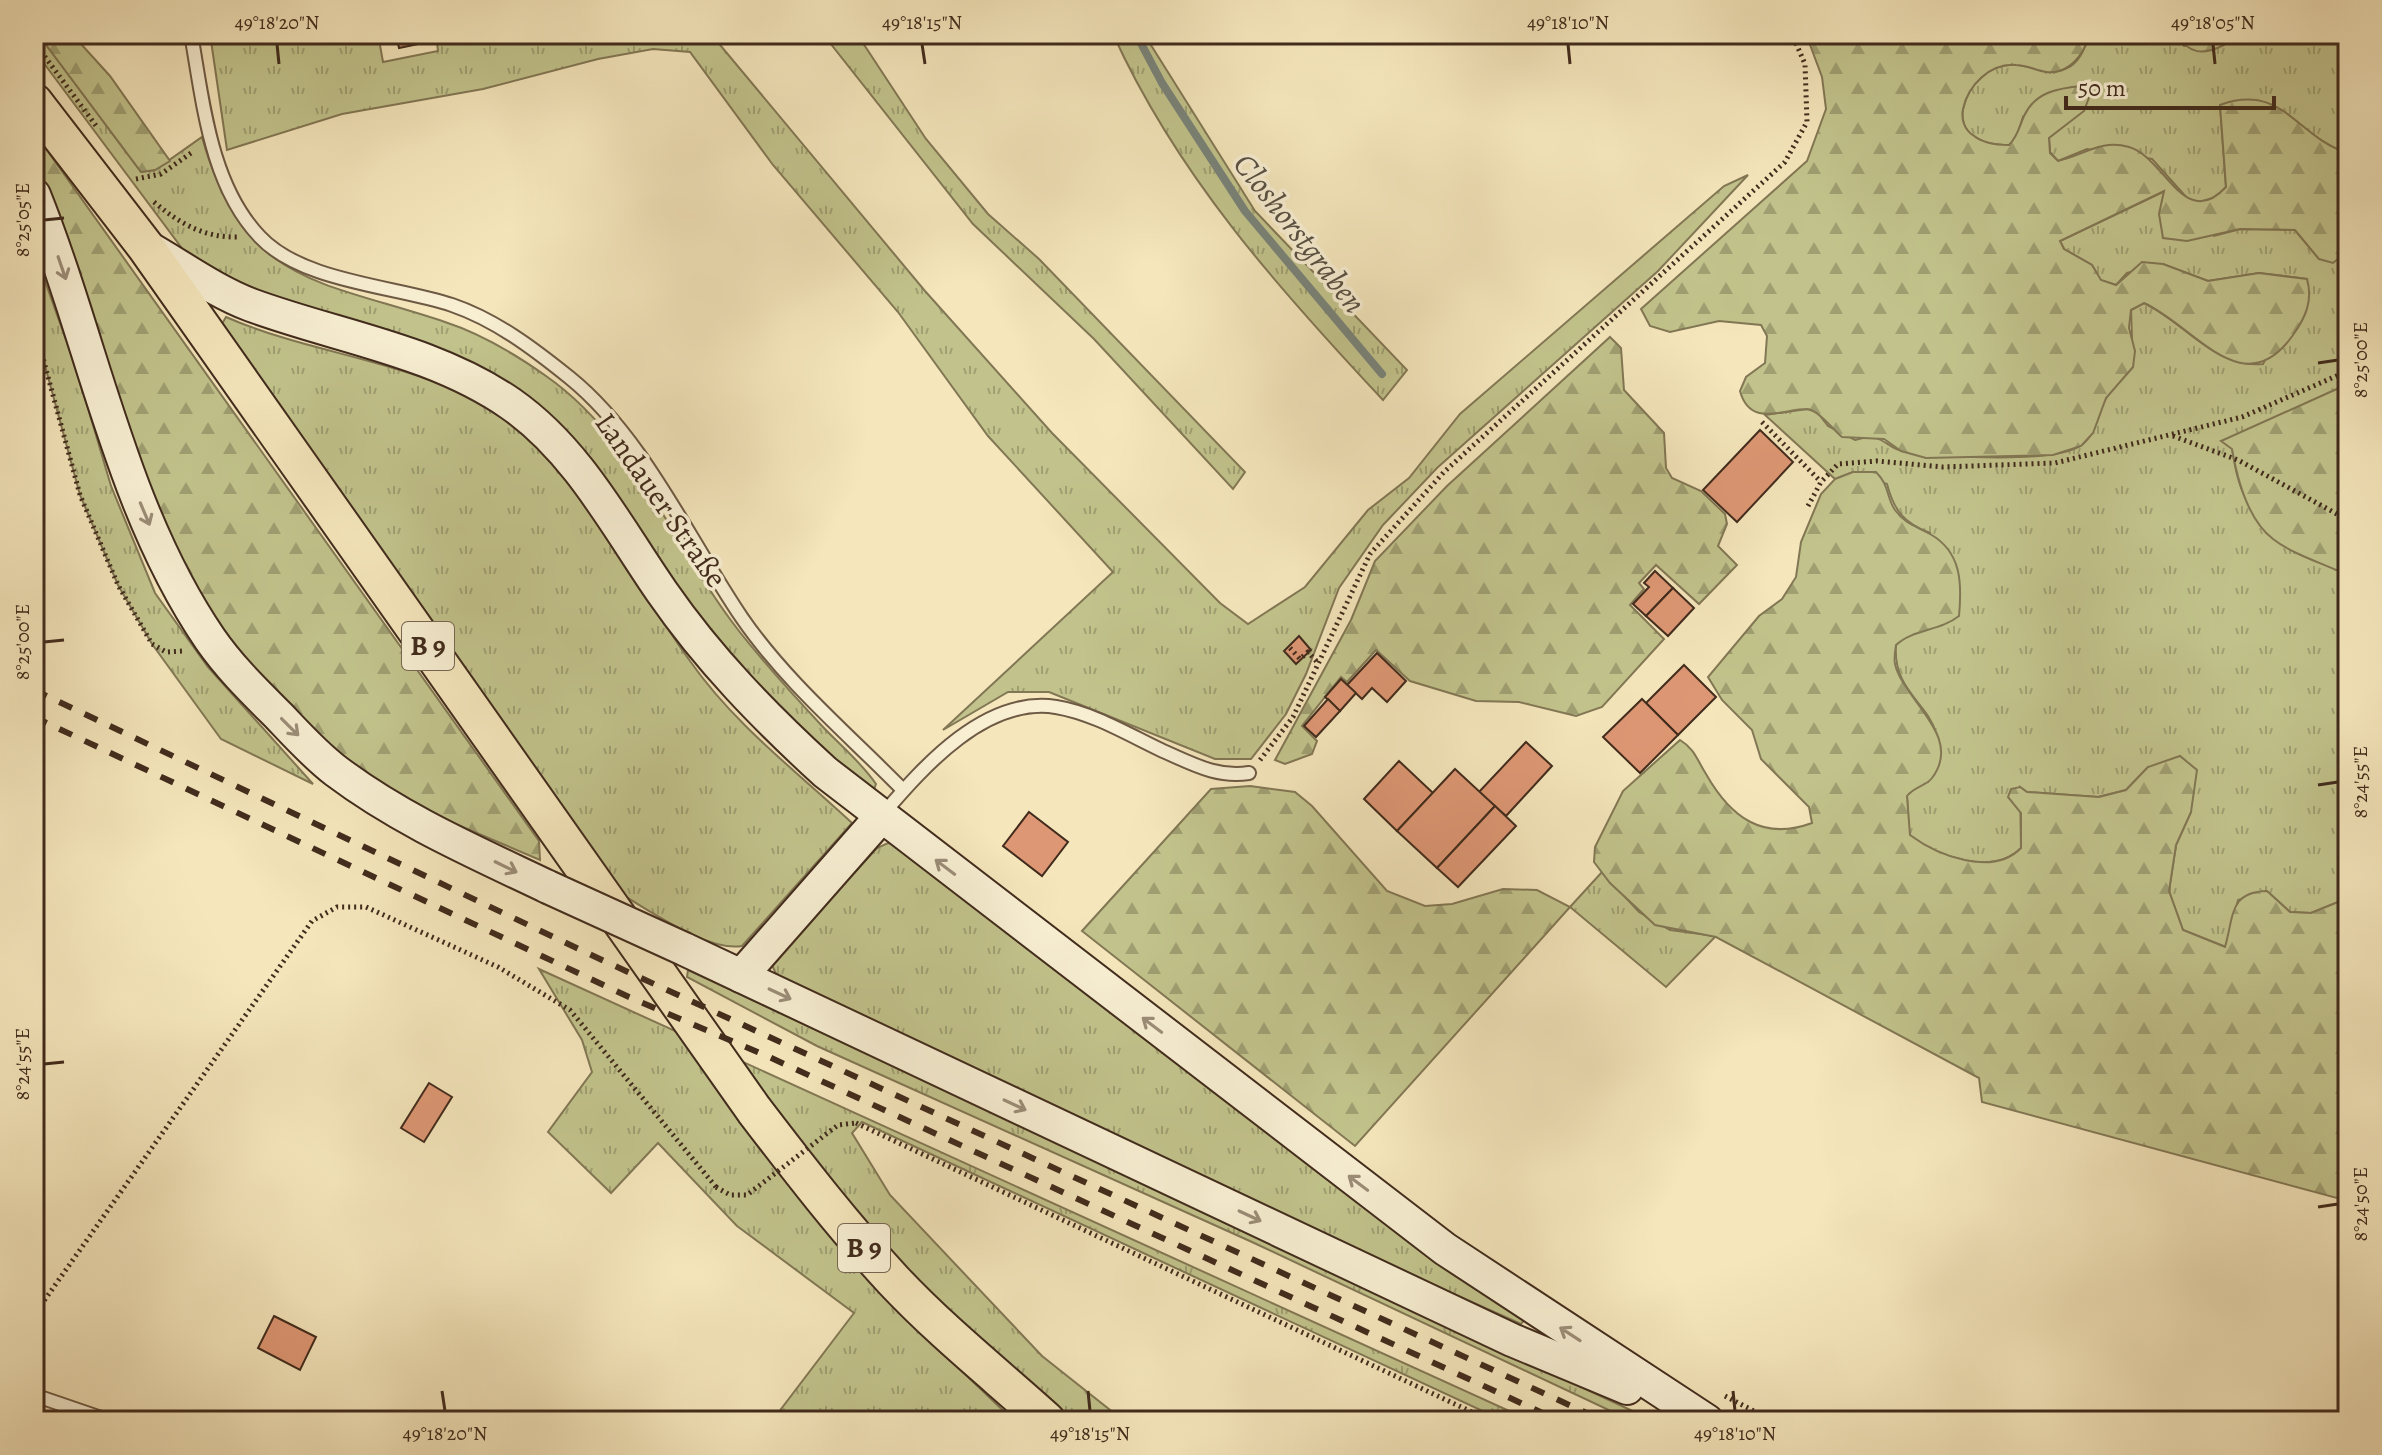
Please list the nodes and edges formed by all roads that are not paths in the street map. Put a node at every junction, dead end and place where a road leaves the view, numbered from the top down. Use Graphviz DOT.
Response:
graph roads {
  1 [pos="191,34"];
  2 [pos="34,102"];
  3 [pos="34,195"];
  4 [pos="145,246"];
  5 [pos="1249,773"];
  6 [pos="903,790"];
  7 [pos="880,818"];
  8 [pos="741,976"];
  9 [pos="34,1395"];
  10 [pos="110,1421"];
  11 [pos="1047,1421"];
  12 [pos="1706,1421"];
  1 -- 6 [label="lane, Landauer Straße"];
  2 -- 4 [label="main road"];
  3 -- 8 [label="main road, one-way, bridge"];
  4 -- 7 [label="main road"];
  4 -- 11 [label="main road, B 9"];
  5 -- 6 [label="lane"];
  6 -- 7 [label="lane"];
  7 -- 8 [label="main road"];
  12 -- 7 [label="main road, one-way"];
  8 -- 12 [label="main road, one-way"];
  9 -- 10 [label="lane"];
}
